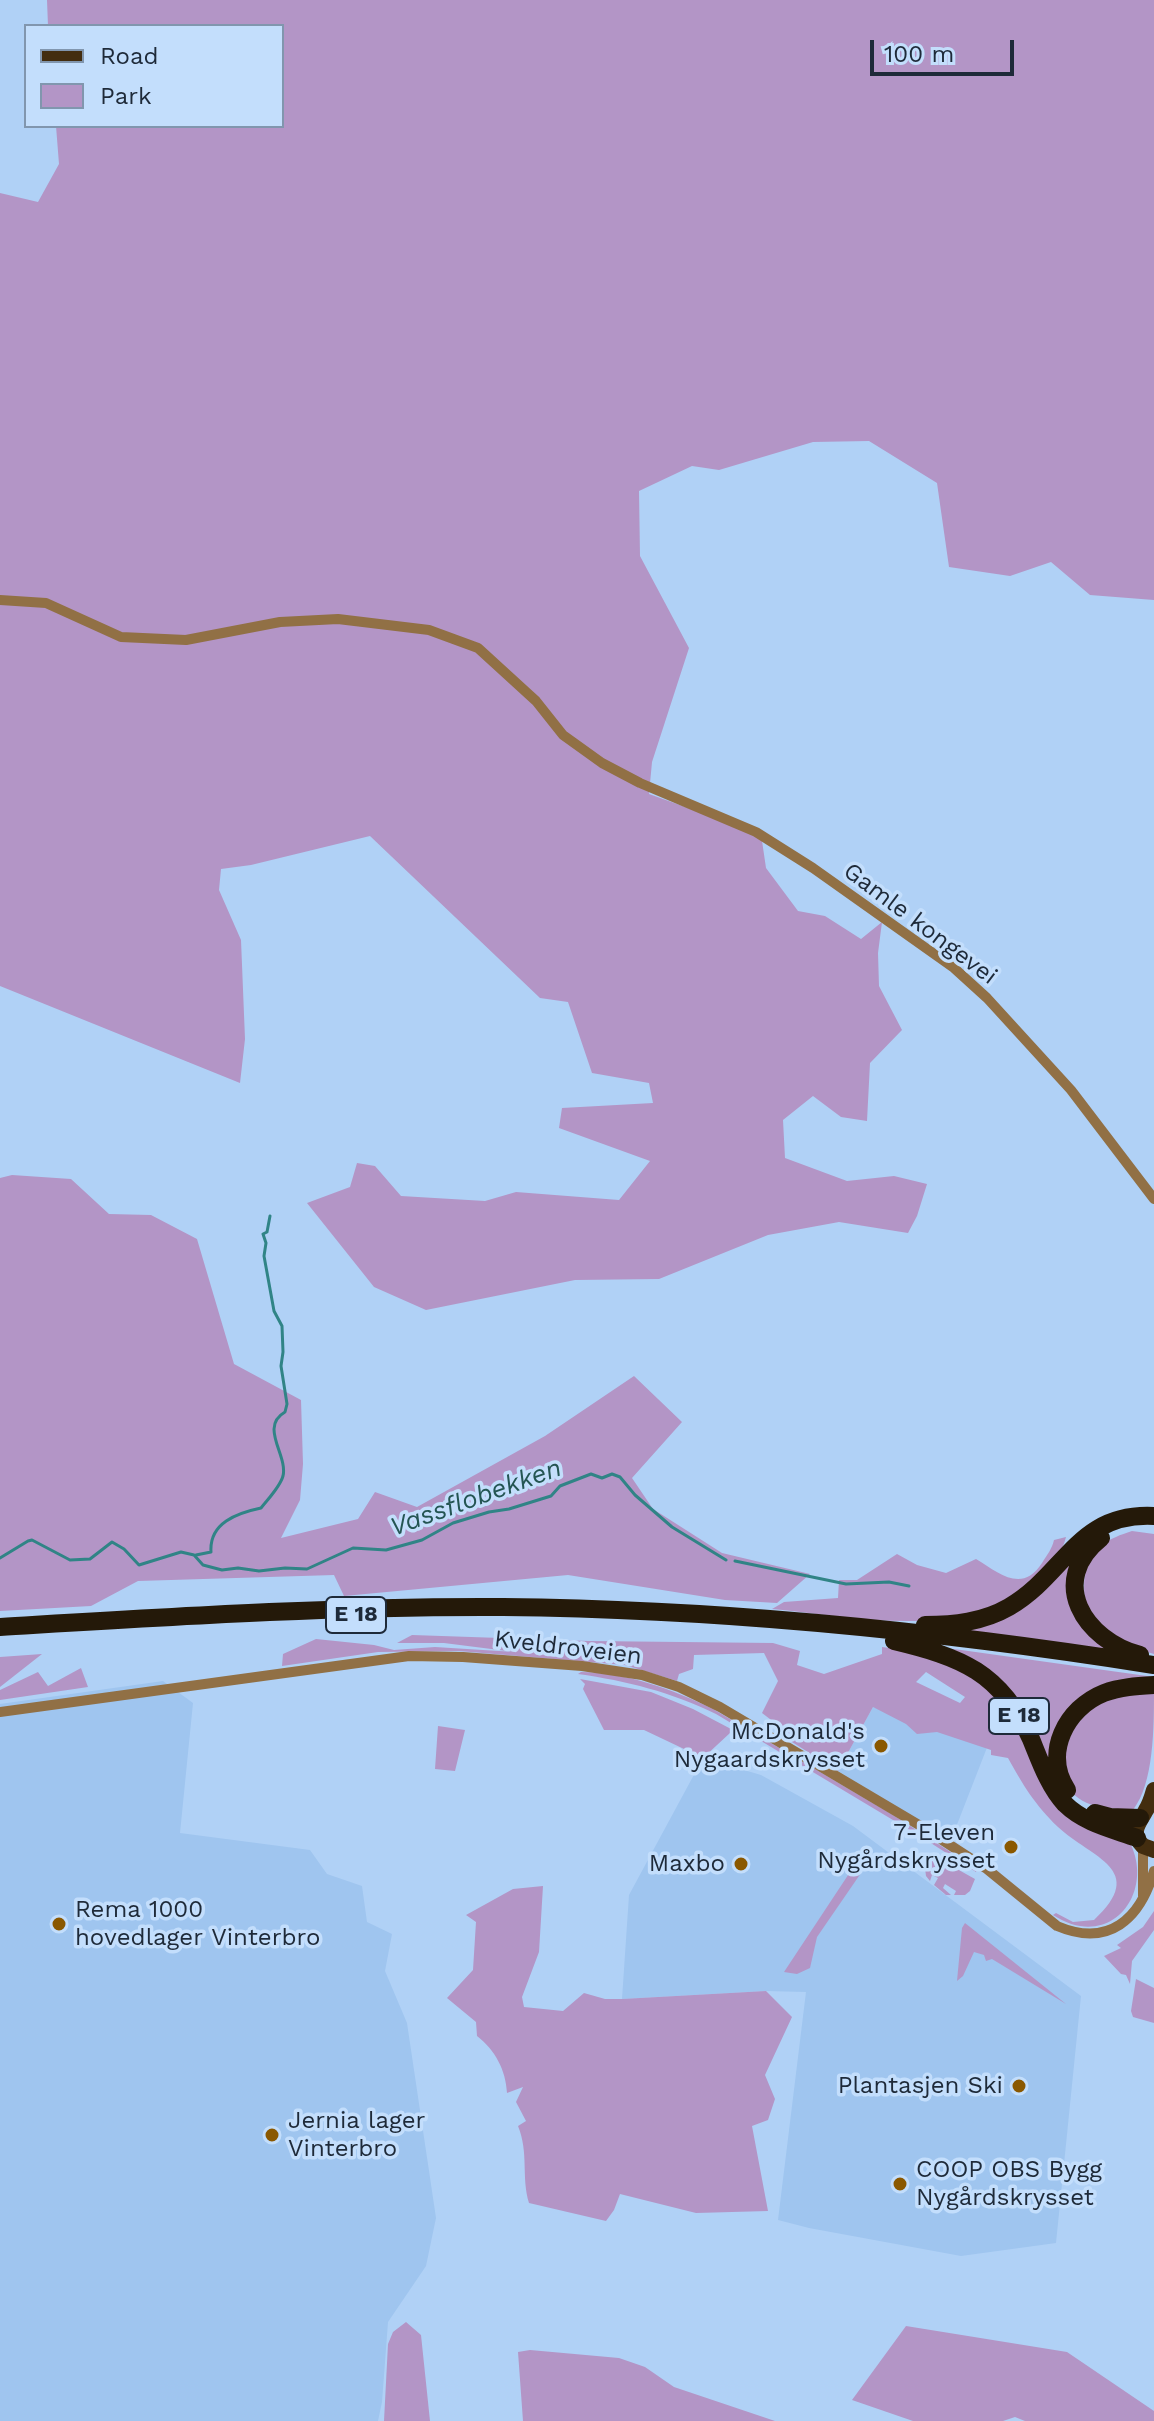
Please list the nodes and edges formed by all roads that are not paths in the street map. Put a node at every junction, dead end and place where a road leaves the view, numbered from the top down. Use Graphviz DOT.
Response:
graph roads {
  1 [pos="0,600"];
  2 [pos="1154,1199"];
  3 [pos="1154,1516"];
  4 [pos="1154,1529"];
  5 [pos="841,1626"];
  6 [pos="0,1630"];
  7 [pos="868,1635"];
  8 [pos="1154,1662"];
  9 [pos="1154,1672"];
  10 [pos="1154,1685"];
  11 [pos="0,1712"];
  12 [pos="1154,1790"];
  13 [pos="1146,1814"];
  14 [pos="1145,1844"];
  15 [pos="1154,1871"];
  16 [pos="1143,1898"];
  1 -- 2 [label="street, Gamle kongevei"];
  3 -- 5 [label="highway, E 18"];
  4 -- 8 [label="highway, E 18"];
  5 -- 6 [label="highway, E 18"];
  5 -- 8 [label="highway, E 18"];
  6 -- 7 [label="highway, E 18"];
  7 -- 9 [label="highway, E 18"];
  7 -- 14 [label="highway, E 18"];
  10 -- 13 [label="highway, E 18"];
  11 -- 16 [label="street, Kveldroveien"];
  12 -- 13 [label="main road"];
  13 -- 14 [label="main road"];
  14 -- 16 [label="street"];
  15 -- 16 [label="street, Kveldroveien"];
}
